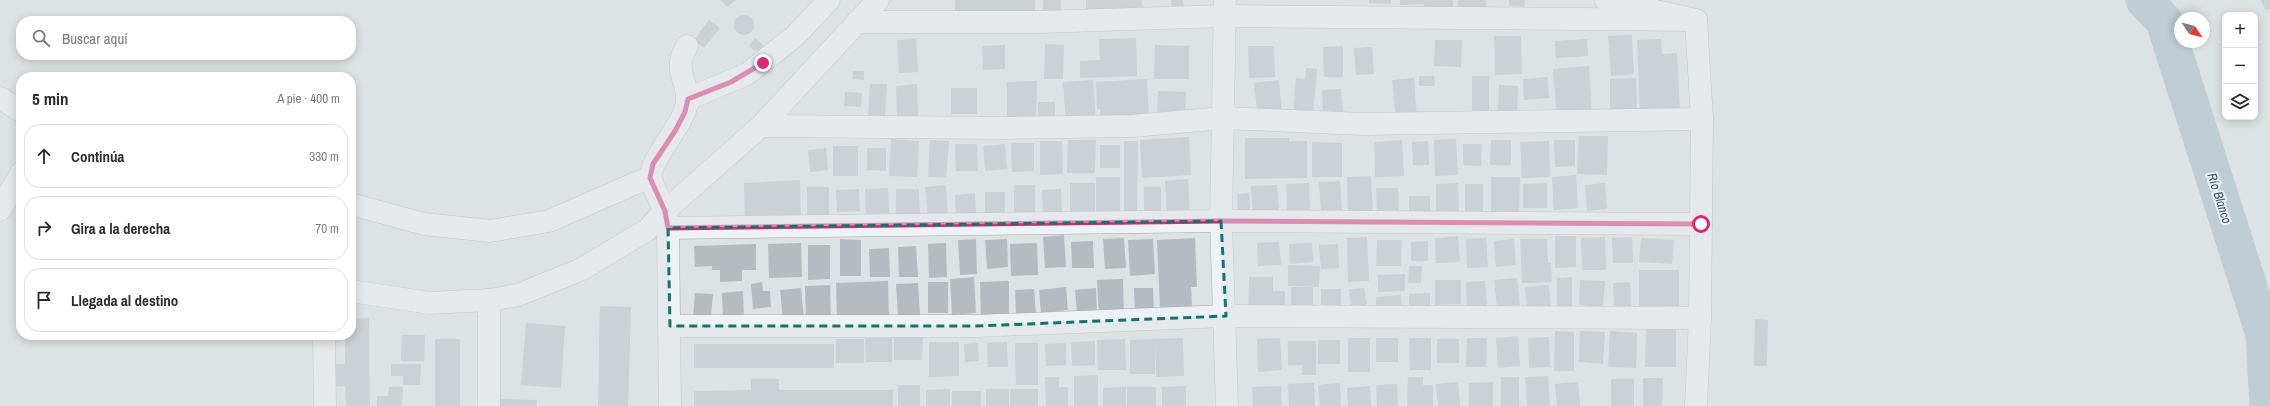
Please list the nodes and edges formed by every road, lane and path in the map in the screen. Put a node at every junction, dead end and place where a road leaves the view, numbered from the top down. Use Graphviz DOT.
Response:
graph roads {
  1 [pos="829,0"];
  2 [pos="878,0"];
  3 [pos="1606,0"];
  4 [pos="1225,8"];
  5 [pos="1696,20"];
  6 [pos="857,22"];
  7 [pos="687,46"];
  8 [pos="0,98"];
  9 [pos="688,99"];
  10 [pos="16,108"];
  11 [pos="1223,118"];
  12 [pos="1702,119"];
  13 [pos="761,126"];
  14 [pos="650,178"];
  15 [pos="16,183"];
  16 [pos="356,205"];
  17 [pos="0,210"];
  18 [pos="666,219"];
  19 [pos="1221,221"];
  20 [pos="1701,224"];
  21 [pos="356,292"];
  22 [pos="489,300"];
  23 [pos="1226,316"];
  24 [pos="1700,318"];
  25 [pos="670,326"];
  26 [pos="324,340"];
  27 [pos="325,406"];
  28 [pos="489,406"];
  29 [pos="670,406"];
  30 [pos="1227,406"];
  31 [pos="1696,406"];
  1 -- 9 [label="street"];
  2 -- 6 [label="street"];
  3 -- 5 [label="street"];
  4 -- 5 [label="street"];
  4 -- 6 [label="street"];
  4 -- 11 [label="street"];
  5 -- 12 [label="street"];
  6 -- 13 [label="street"];
  7 -- 9 [label="street"];
  8 -- 10 [label="street"];
  9 -- 14 [label="street"];
  11 -- 12 [label="street"];
  11 -- 13 [label="street"];
  11 -- 19 [label="street"];
  12 -- 20 [label="street"];
  13 -- 18 [label="street"];
  14 -- 16 [label="street"];
  14 -- 18 [label="street"];
  15 -- 17 [label="street"];
  18 -- 19 [label="street"];
  18 -- 22 [label="street"];
  18 -- 25 [label="street"];
  19 -- 20 [label="street"];
  19 -- 23 [label="street"];
  20 -- 24 [label="street"];
  21 -- 22 [label="street"];
  22 -- 28 [label="street"];
  23 -- 24 [label="street"];
  23 -- 25 [label="street"];
  23 -- 30 [label="street"];
  24 -- 31 [label="street"];
  25 -- 29 [label="street"];
  26 -- 27 [label="street"];
}
